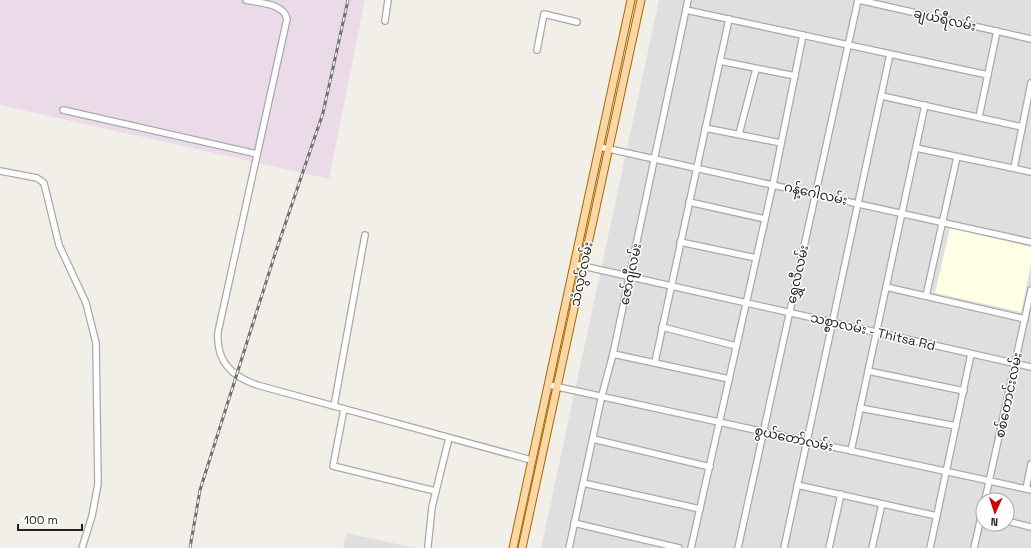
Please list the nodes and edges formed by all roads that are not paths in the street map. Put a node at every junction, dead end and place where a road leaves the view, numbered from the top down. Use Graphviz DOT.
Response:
graph roads {
  1 [pos="246,0"];
  2 [pos="388,0"];
  3 [pos="631,0"];
  4 [pos="641,0"];
  5 [pos="688,0"];
  6 [pos="858,0"];
  7 [pos="686,10"];
  8 [pos="729,19"];
  9 [pos="385,21"];
  10 [pos="577,22"];
  11 [pos="997,31"];
  12 [pos="803,35"];
  13 [pos="1031,39"];
  14 [pos="848,44"];
  15 [pos="537,50"];
  16 [pos="620,51"];
  17 [pos="629,53"];
  18 [pos="890,54"];
  19 [pos="720,62"];
  20 [pos="756,69"];
  21 [pos="988,75"];
  22 [pos="795,76"];
  23 [pos="1031,83"];
  24 [pos="882,96"];
  25 [pos="925,105"];
  26 [pos="63,110"];
  27 [pos="979,117"];
  28 [pos="1022,127"];
  29 [pos="705,128"];
  30 [pos="739,134"];
  31 [pos="781,143"];
  32 [pos="600,146"];
  33 [pos="608,148"];
  34 [pos="916,148"];
  35 [pos="257,154"];
  36 [pos="957,156"];
  37 [pos="654,158"];
  38 [pos="697,167"];
  39 [pos="1014,168"];
  40 [pos="0,171"];
  41 [pos="1031,172"];
  42 [pos="773,184"];
  43 [pos="816,193"];
  44 [pos="689,202"];
  45 [pos="859,203"];
  46 [pos="902,213"];
  47 [pos="764,219"];
  48 [pos="943,222"];
  49 [pos="365,235"];
  50 [pos="680,242"];
  51 [pos="1031,242"];
  52 [pos="756,258"];
  53 [pos="574,264"];
  54 [pos="582,266"];
  55 [pos="630,277"];
  56 [pos="671,286"];
  57 [pos="886,287"];
  58 [pos="1031,290"];
  59 [pos="926,296"];
  60 [pos="746,302"];
  61 [pos="789,312"];
  62 [pos="1024,319"];
  63 [pos="832,322"];
  64 [pos="662,327"];
  65 [pos="877,332"];
  66 [pos="736,346"];
  67 [pos="613,354"];
  68 [pos="971,354"];
  69 [pos="654,362"];
  70 [pos="1015,364"];
  71 [pos="1031,367"];
  72 [pos="868,370"];
  73 [pos="729,379"];
  74 [pos="549,384"];
  75 [pos="557,386"];
  76 [pos="964,391"];
  77 [pos="602,395"];
  78 [pos="334,406"];
  79 [pos="860,408"];
  80 [pos="344,409"];
  81 [pos="720,422"];
  82 [pos="956,426"];
  83 [pos="763,432"];
  84 [pos="450,438"];
  85 [pos="593,439"];
  86 [pos="806,441"];
  87 [pos="851,451"];
  88 [pos="531,460"];
  89 [pos="1031,464"];
  90 [pos="710,467"];
  91 [pos="947,472"];
  92 [pos="989,481"];
  93 [pos="583,483"];
  94 [pos="797,485"];
  95 [pos="1028,489"];
  96 [pos="435,491"];
  97 [pos="987,492"];
  98 [pos="840,494"];
  99 [pos="523,503"];
  100 [pos="882,504"];
  101 [pos="531,505"];
  102 [pos="700,510"];
  103 [pos="937,516"];
  104 [pos="574,523"];
  105 [pos="1015,523"];
  106 [pos="1031,527"];
  107 [pos="978,532"];
  108 [pos="428,546"];
  109 [pos="82,548"];
  110 [pos="513,548"];
  111 [pos="522,548"];
  112 [pos="569,548"];
  113 [pos="679,548"];
  114 [pos="691,548"];
  115 [pos="738,548"];
  116 [pos="784,548"];
  117 [pos="829,548"];
  118 [pos="872,548"];
  119 [pos="930,548"];
  120 [pos="974,548"];
  1 -- 35 [label="street"];
  2 -- 9 [label="street"];
  3 -- 16 [label="main road, သံလွင်လမ်း"];
  4 -- 17 [label="main road, သံလွင်လမ်း"];
  5 -- 7 [label="street, ဇော်ဂျီလမ်း"];
  6 -- 11 [label="street, ချယ်ရီလမ်း"];
  6 -- 14 [label="street, ရွှေလီလမ်း"];
  7 -- 8 [label="street"];
  7 -- 37 [label="street, ဇော်ဂျီလမ်း"];
  8 -- 12 [label="street"];
  8 -- 19 [label="street"];
  10 -- 15 [label="street"];
  11 -- 13 [label="street, ချယ်ရီလမ်း"];
  11 -- 21 [label="street"];
  12 -- 14 [label="street"];
  12 -- 22 [label="street"];
  14 -- 18 [label="street"];
  14 -- 43 [label="street, ရွှေလီလမ်း"];
  16 -- 17 [label="main road"];
  16 -- 32 [label="main road, သံလွင်လမ်း"];
  17 -- 33 [label="main road, သံလွင်လမ်း"];
  18 -- 21 [label="street"];
  18 -- 24 [label="street"];
  19 -- 20 [label="street"];
  19 -- 29 [label="street"];
  20 -- 22 [label="street"];
  20 -- 30 [label="street"];
  21 -- 27 [label="street"];
  22 -- 31 [label="street"];
  23 -- 28 [label="street"];
  24 -- 25 [label="street"];
  24 -- 45 [label="street"];
  25 -- 27 [label="street"];
  25 -- 34 [label="street"];
  26 -- 35 [label="street"];
  27 -- 28 [label="street"];
  28 -- 39 [label="street"];
  29 -- 30 [label="street"];
  29 -- 38 [label="street"];
  30 -- 31 [label="street"];
  31 -- 42 [label="street"];
  32 -- 33 [label="street, ဂန့်ဂေါလမ်း"];
  32 -- 53 [label="main road, သံလွင်လမ်း"];
  33 -- 37 [label="street, ဂန့်ဂေါလမ်း"];
  33 -- 54 [label="main road, သံလွင်လမ်း"];
  34 -- 36 [label="street"];
  34 -- 46 [label="street"];
  35 -- 78 [label="street"];
  36 -- 39 [label="street"];
  36 -- 48 [label="street"];
  37 -- 38 [label="street, ဂန့်ဂေါလမ်း"];
  37 -- 55 [label="street, ဇော်ဂျီလမ်း"];
  38 -- 42 [label="street, ဂန့်ဂေါလမ်း"];
  38 -- 44 [label="street"];
  39 -- 41 [label="street"];
  40 -- 109 [label="street"];
  42 -- 43 [label="street, ဂန့်ဂေါလမ်း"];
  42 -- 47 [label="street"];
  43 -- 45 [label="street, ဂန့်ဂေါလမ်း"];
  43 -- 61 [label="street, ရွှေလီလမ်း"];
  44 -- 47 [label="street"];
  44 -- 50 [label="street"];
  45 -- 46 [label="street, ဂန့်ဂေါလမ်း"];
  45 -- 63 [label="street"];
  46 -- 48 [label="street, ဂန့်ဂေါလမ်း"];
  46 -- 57 [label="street"];
  47 -- 52 [label="street"];
  48 -- 51 [label="street, ဂန့်ဂေါလမ်း"];
  48 -- 59 [label="street"];
  49 -- 78 [label="street"];
  50 -- 52 [label="street"];
  50 -- 56 [label="street"];
  52 -- 60 [label="street"];
  53 -- 54 [label="street, သစ္စာလမ်း - Thitsa Rd"];
  53 -- 74 [label="main road, သံလွင်လမ်း"];
  54 -- 55 [label="street, သစ္စာလမ်း - Thitsa Rd"];
  54 -- 75 [label="main road, သံလွင်လမ်း"];
  55 -- 56 [label="street, သစ္စာလမ်း - Thitsa Rd"];
  55 -- 67 [label="street, ဇော်ဂျီလမ်း"];
  56 -- 60 [label="street, သစ္စာလမ်း - Thitsa Rd"];
  56 -- 64 [label="street"];
  57 -- 59 [label="street"];
  57 -- 65 [label="street"];
  58 -- 62 [label="street, စစ်တောင်းလမ်း"];
  59 -- 62 [label="street"];
  60 -- 61 [label="street, သစ္စာလမ်း - Thitsa Rd"];
  60 -- 66 [label="street"];
  61 -- 63 [label="street, သစ္စာလမ်း - Thitsa Rd"];
  61 -- 83 [label="street, ရွှေလီလမ်း"];
  62 -- 70 [label="street, စစ်တောင်းလမ်း"];
  63 -- 65 [label="street, သစ္စာလမ်း - Thitsa Rd"];
  63 -- 86 [label="street"];
  64 -- 66 [label="street"];
  64 -- 69 [label="street"];
  65 -- 68 [label="street, သစ္စာလမ်း - Thitsa Rd"];
  65 -- 72 [label="street"];
  66 -- 73 [label="street"];
  67 -- 69 [label="street"];
  67 -- 77 [label="street, ဇော်ဂျီလမ်း"];
  68 -- 70 [label="street, သစ္စာလမ်း - Thitsa Rd"];
  68 -- 76 [label="street"];
  69 -- 73 [label="street"];
  70 -- 71 [label="street, သစ္စာလမ်း - Thitsa Rd"];
  70 -- 92 [label="street, စစ်တောင်းလမ်း"];
  72 -- 76 [label="street"];
  72 -- 79 [label="street"];
  73 -- 81 [label="street"];
  74 -- 75 [label="street, စွယ်တော်လမ်း"];
  74 -- 88 [label="main road, သံလွင်လမ်း"];
  75 -- 77 [label="street, စွယ်တော်လမ်း"];
  75 -- 101 [label="main road, သံလွင်လမ်း"];
  76 -- 82 [label="street"];
  77 -- 81 [label="street, စွယ်တော်လမ်း"];
  77 -- 85 [label="street, ဇော်ဂျီလမ်း"];
  78 -- 80 [label="street"];
  79 -- 82 [label="street"];
  79 -- 87 [label="street"];
  80 -- 84 [label="street"];
  80 -- 96 [label="street"];
  81 -- 83 [label="street, စွယ်တော်လမ်း"];
  81 -- 90 [label="street"];
  82 -- 91 [label="street"];
  83 -- 86 [label="street, စွယ်တော်လမ်း"];
  83 -- 115 [label="street, ရွှေလီလမ်း"];
  84 -- 88 [label="street"];
  84 -- 96 [label="street"];
  85 -- 90 [label="street"];
  85 -- 93 [label="street, ဇော်ဂျီလမ်း"];
  86 -- 87 [label="street, စွယ်တော်လမ်း"];
  86 -- 94 [label="street"];
  87 -- 91 [label="street, စွယ်တော်လမ်း"];
  88 -- 99 [label="main road, သံလွင်လမ်း"];
  89 -- 95 [label="street"];
  90 -- 102 [label="street"];
  91 -- 92 [label="street, စွယ်တော်လမ်း"];
  91 -- 103 [label="street"];
  92 -- 95 [label="street, စွယ်တော်လမ်း"];
  92 -- 97 [label="street, စစ်တောင်းလမ်း"];
  93 -- 102 [label="street"];
  93 -- 104 [label="street, ဇော်ဂျီလမ်း"];
  94 -- 98 [label="street"];
  94 -- 116 [label="street"];
  96 -- 108 [label="street"];
  98 -- 100 [label="street"];
  98 -- 117 [label="street"];
  99 -- 101 [label="main road"];
  99 -- 110 [label="main road, သံလွင်လမ်း"];
  100 -- 103 [label="street"];
  100 -- 118 [label="street"];
  101 -- 111 [label="main road, သံလွင်လမ်း"];
  102 -- 114 [label="street"];
  103 -- 119 [label="street"];
  104 -- 112 [label="street, ဇော်ဂျီလမ်း"];
  104 -- 113 [label="street"];
  105 -- 106 [label="street"];
  107 -- 120 [label="street"];
}
